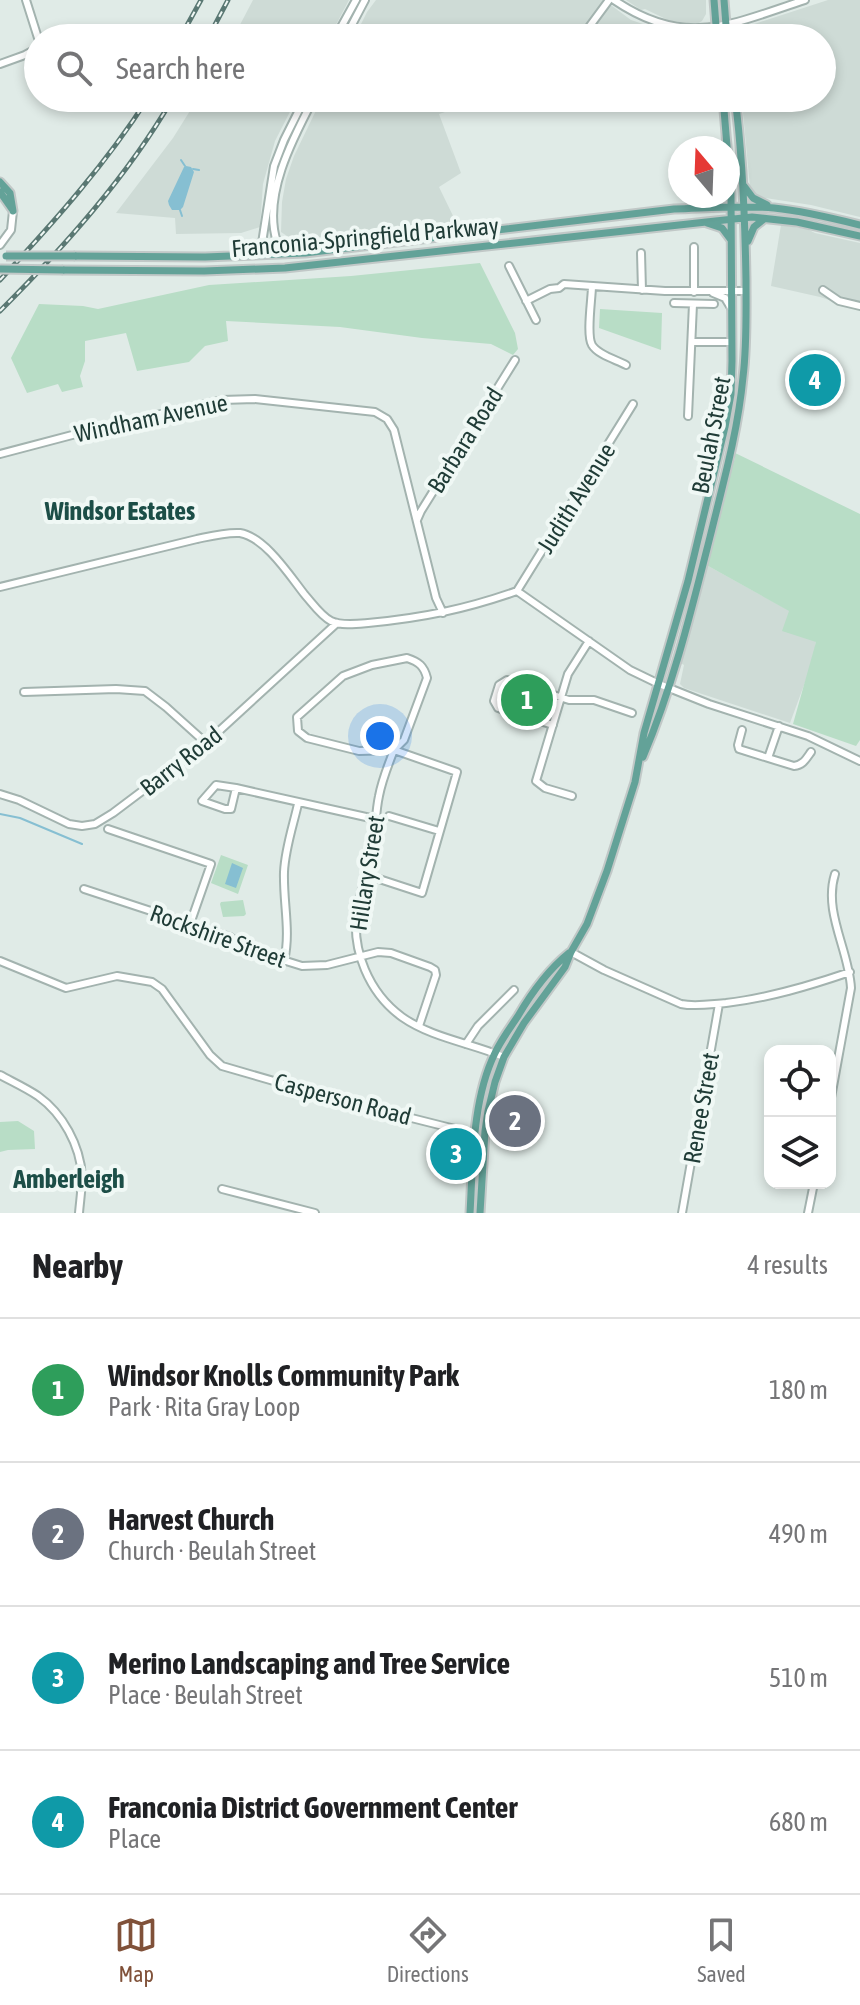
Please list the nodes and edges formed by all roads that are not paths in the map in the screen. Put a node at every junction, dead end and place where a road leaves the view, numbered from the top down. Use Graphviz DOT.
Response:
graph roads {
  1 [pos="26,0"];
  2 [pos="356,0"];
  3 [pos="365,0"];
  4 [pos="612,0"];
  5 [pos="714,0"];
  6 [pos="724,0"];
  7 [pos="805,0"];
  8 [pos="34,24"];
  9 [pos="343,24"];
  10 [pos="352,24"];
  11 [pos="592,24"];
  12 [pos="663,24"];
  13 [pos="716,24"];
  14 [pos="726,24"];
  15 [pos="732,24"];
  16 [pos="24,55"];
  17 [pos="0,64"];
  18 [pos="298,112"];
  19 [pos="307,112"];
  20 [pos="724,112"];
  21 [pos="736,112"];
  22 [pos="727,136"];
  23 [pos="0,182"];
  24 [pos="743,185"];
  25 [pos="0,192"];
  26 [pos="740,207"];
  27 [pos="745,207"];
  28 [pos="679,208"];
  29 [pos="693,208"];
  30 [pos="731,208"];
  31 [pos="777,208"];
  32 [pos="674,209"];
  33 [pos="13,211"];
  34 [pos="745,218"];
  35 [pos="766,218"];
  36 [pos="731,219"];
  37 [pos="701,222"];
  38 [pos="860,225"];
  39 [pos="860,236"];
  40 [pos="731,240"];
  41 [pos="277,242"];
  42 [pos="262,243"];
  43 [pos="0,245"];
  44 [pos="694,247"];
  45 [pos="745,250"];
  46 [pos="305,253"];
  47 [pos="641,253"];
  48 [pos="2,255"];
  49 [pos="224,257"];
  50 [pos="509,266"];
  51 [pos="0,269"];
  52 [pos="592,286"];
  53 [pos="642,290"];
  54 [pos="823,290"];
  55 [pos="732,291"];
  56 [pos="746,291"];
  57 [pos="694,292"];
  58 [pos="709,292"];
  59 [pos="526,301"];
  60 [pos="674,303"];
  61 [pos="693,304"];
  62 [pos="714,304"];
  63 [pos="860,306"];
  64 [pos="732,308"];
  65 [pos="536,320"];
  66 [pos="693,342"];
  67 [pos="732,342"];
  68 [pos="515,360"];
  69 [pos="626,365"];
  70 [pos="633,404"];
  71 [pos="688,416"];
  72 [pos="0,454"];
  73 [pos="417,520"];
  74 [pos="0,587"];
  75 [pos="517,591"];
  76 [pos="443,613"];
  77 [pos="337,623"];
  78 [pos="589,641"];
  79 [pos="659,684"];
  80 [pos="669,689"];
  81 [pos="24,692"];
  82 [pos="562,698"];
  83 [pos="632,713"];
  84 [pos="553,725"];
  85 [pos="779,726"];
  86 [pos="742,730"];
  87 [pos="206,743"];
  88 [pos="394,750"];
  89 [pos="811,752"];
  90 [pos="768,758"];
  91 [pos="860,761"];
  92 [pos="638,769"];
  93 [pos="236,788"];
  94 [pos="0,794"];
  95 [pos="572,796"];
  96 [pos="298,804"];
  97 [pos="389,816"];
  98 [pos="375,819"];
  99 [pos="108,829"];
  100 [pos="439,831"];
  101 [pos="835,874"];
  102 [pos="367,875"];
  103 [pos="84,889"];
  104 [pos="190,924"];
  105 [pos="571,952"];
  106 [pos="360,956"];
  107 [pos="0,961"];
  108 [pos="284,961"];
  109 [pos="850,972"];
  110 [pos="514,990"];
  111 [pos="719,1004"];
  112 [pos="419,1026"];
  113 [pos="466,1044"];
  114 [pos="495,1053"];
  115 [pos="504,1057"];
  116 [pos="836,1071"];
  117 [pos="0,1075"];
  118 [pos="475,1134"];
  119 [pos="222,1189"];
  120 [pos="813,1189"];
  121 [pos="79,1213"];
  122 [pos="315,1213"];
  123 [pos="470,1213"];
  124 [pos="480,1213"];
  125 [pos="682,1213"];
  126 [pos="808,1213"];
  1 -- 8 [label="street"];
  2 -- 9 [label="street"];
  3 -- 10 [label="street"];
  4 -- 11 [label="street"];
  4 -- 12 [label="street"];
  5 -- 13 [label="main road"];
  6 -- 14 [label="main road"];
  7 -- 15 [label="street"];
  16 -- 17 [label="street"];
  18 -- 42 [label="street"];
  19 -- 41 [label="street"];
  20 -- 22 [label="main road, Beulah Street"];
  21 -- 24 [label="main road, Beulah Street"];
  23 -- 33 [label="main road"];
  24 -- 27 [label="main road, Beulah Street"];
  24 -- 31 [label="main road"];
  25 -- 33 [label="main road"];
  26 -- 27 [label="main road, Franconia-Springfield Parkway"];
  27 -- 31 [label="main road, Franconia-Springfield Parkway"];
  27 -- 34 [label="main road, Beulah Street"];
  28 -- 32 [label="main road"];
  29 -- 32 [label="main road, Franconia-Springfield Parkway"];
  30 -- 36 [label="main road, Beulah Street"];
  31 -- 38 [label="main road"];
  32 -- 46 [label="main road, Franconia-Springfield Parkway"];
  33 -- 43 [label="street"];
  34 -- 35 [label="main road, Franconia-Springfield Parkway"];
  34 -- 36 [label="main road, Franconia-Springfield Parkway"];
  34 -- 45 [label="main road, Beulah Street"];
  35 -- 39 [label="main road, Franconia-Springfield Parkway"];
  35 -- 45 [label="main road"];
  36 -- 37 [label="main road, Franconia-Springfield Parkway"];
  36 -- 40 [label="main road, Beulah Street"];
  37 -- 40 [label="main road"];
  37 -- 51 [label="main road, Franconia-Springfield Parkway, bridge"];
  40 -- 55 [label="main road, Beulah Street"];
  41 -- 46 [label="main road"];
  42 -- 49 [label="main road"];
  44 -- 57 [label="street"];
  45 -- 56 [label="main road, Beulah Street"];
  46 -- 49 [label="main road, Franconia-Springfield Parkway"];
  47 -- 53 [label="street"];
  48 -- 49 [label="main road, Franconia-Springfield Parkway, bridge"];
  50 -- 59 [label="street"];
  52 -- 53 [label="street"];
  52 -- 59 [label="street"];
  52 -- 69 [label="street"];
  53 -- 57 [label="street"];
  54 -- 63 [label="street"];
  55 -- 56 [label="street"];
  55 -- 58 [label="street"];
  55 -- 64 [label="main road, Beulah Street"];
  56 -- 80 [label="main road, Beulah Street"];
  57 -- 58 [label="street"];
  58 -- 64 [label="street"];
  59 -- 65 [label="street"];
  60 -- 61 [label="street"];
  61 -- 62 [label="street"];
  61 -- 66 [label="street"];
  64 -- 67 [label="main road, Beulah Street"];
  66 -- 67 [label="street"];
  66 -- 71 [label="street"];
  67 -- 79 [label="main road, Beulah Street"];
  68 -- 73 [label="street, Barbara Road"];
  70 -- 75 [label="street, Judith Avenue"];
  72 -- 73 [label="street, Windham Avenue"];
  73 -- 76 [label="street, Windham Avenue"];
  74 -- 77 [label="street"];
  75 -- 76 [label="street"];
  75 -- 78 [label="street"];
  76 -- 77 [label="street"];
  77 -- 87 [label="street, Barry Road"];
  78 -- 79 [label="street"];
  78 -- 82 [label="street"];
  79 -- 80 [label="street"];
  79 -- 92 [label="main road, Beulah Street"];
  80 -- 85 [label="street"];
  80 -- 92 [label="main road, Beulah Street"];
  81 -- 87 [label="street"];
  82 -- 83 [label="street"];
  82 -- 84 [label="street"];
  82 -- 84 [label="street"];
  84 -- 95 [label="street"];
  85 -- 90 [label="street"];
  85 -- 91 [label="street"];
  86 -- 90 [label="street"];
  87 -- 94 [label="street, Barry Road"];
  88 -- 88 [label="street, Hillary Street"];
  88 -- 98 [label="street, Hillary Street"];
  88 -- 100 [label="street"];
  89 -- 90 [label="street"];
  92 -- 105 [label="main road, Beulah Street"];
  93 -- 93 [label="street"];
  93 -- 96 [label="street"];
  96 -- 98 [label="street"];
  96 -- 108 [label="street"];
  97 -- 100 [label="street"];
  98 -- 102 [label="street, Hillary Street"];
  99 -- 104 [label="street"];
  100 -- 102 [label="street"];
  101 -- 109 [label="street"];
  102 -- 106 [label="street, Hillary Street"];
  103 -- 104 [label="street, Rockshire Street"];
  104 -- 108 [label="street, Rockshire Street"];
  105 -- 111 [label="street"];
  105 -- 114 [label="main road, Beulah Street"];
  105 -- 115 [label="main road, Beulah Street"];
  106 -- 108 [label="street, Rockshire Street"];
  106 -- 112 [label="street, Hillary Street"];
  106 -- 112 [label="street, Rockshire Street"];
  107 -- 118 [label="street, Casperson Road"];
  109 -- 111 [label="street"];
  109 -- 116 [label="street"];
  110 -- 113 [label="street"];
  111 -- 125 [label="street, Renee Street"];
  112 -- 113 [label="street, Hillary Street"];
  113 -- 114 [label="street, Hillary Street"];
  114 -- 115 [label="street, Hillary Street"];
  114 -- 118 [label="main road, Beulah Street"];
  115 -- 124 [label="main road, Beulah Street"];
  117 -- 121 [label="street"];
  118 -- 123 [label="main road, Beulah Street"];
  119 -- 122 [label="street"];
  120 -- 126 [label="street"];
}
